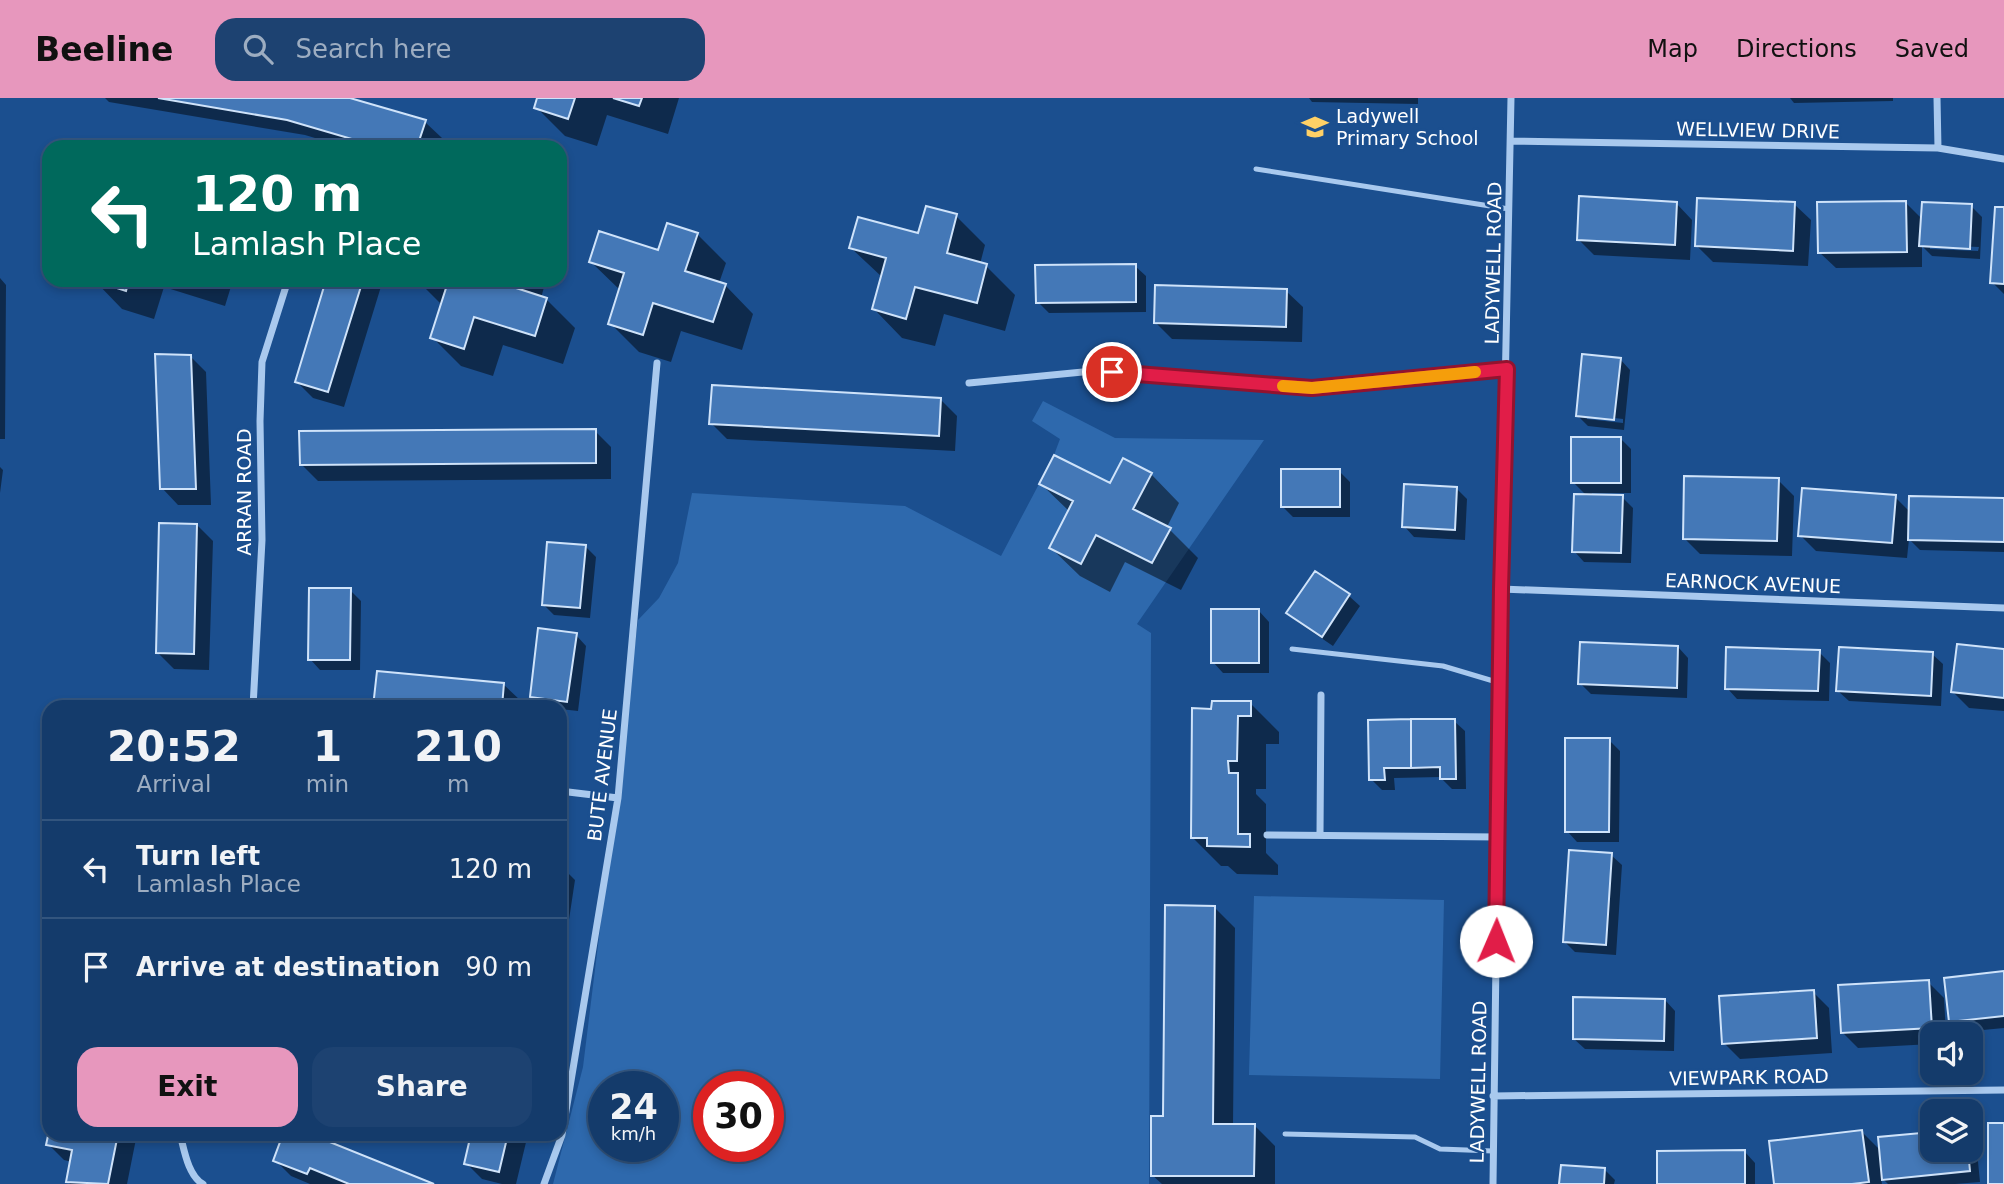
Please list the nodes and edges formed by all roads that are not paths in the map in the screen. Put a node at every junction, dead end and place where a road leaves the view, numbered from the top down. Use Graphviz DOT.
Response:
graph roads {
  1 [pos="1511,98"];
  2 [pos="1937,98"];
  3 [pos="1511,141"];
  4 [pos="1938,148"];
  5 [pos="2004,159"];
  6 [pos="1256,169"];
  7 [pos="1509,209"];
  8 [pos="286,287"];
  9 [pos="657,363"];
  10 [pos="1507,369"];
  11 [pos="968,383"];
  12 [pos="1501,589"];
  13 [pos="2004,608"];
  14 [pos="1292,649"];
  15 [pos="1500,683"];
  16 [pos="1321,695"];
  17 [pos="253,700"];
  18 [pos="567,792"];
  19 [pos="618,798"];
  20 [pos="1267,835"];
  21 [pos="1320,835"];
  22 [pos="1498,837"];
  23 [pos="2004,1090"];
  24 [pos="1493,1096"];
  25 [pos="567,1105"];
  26 [pos="1285,1134"];
  27 [pos="182,1141"];
  28 [pos="560,1141"];
  29 [pos="1493,1151"];
  30 [pos="203,1184"];
  31 [pos="544,1184"];
  32 [pos="1493,1184"];
  1 -- 3 [label="street, LADYWELL ROAD"];
  2 -- 4 [label="street"];
  3 -- 4 [label="street, WELLVIEW DRIVE"];
  3 -- 7 [label="street, LADYWELL ROAD"];
  4 -- 5 [label="street, WELLVIEW DRIVE"];
  6 -- 7 [label="lane"];
  7 -- 10 [label="street, LADYWELL ROAD"];
  8 -- 17 [label="street, ARRAN ROAD"];
  9 -- 19 [label="street, BUTE AVENUE"];
  10 -- 11 [label="street"];
  10 -- 12 [label="street, LADYWELL ROAD"];
  12 -- 13 [label="street, EARNOCK AVENUE"];
  12 -- 15 [label="street, LADYWELL ROAD"];
  14 -- 15 [label="lane"];
  15 -- 22 [label="street, LADYWELL ROAD"];
  16 -- 21 [label="street"];
  18 -- 19 [label="street"];
  19 -- 25 [label="street, BUTE AVENUE"];
  20 -- 21 [label="street"];
  21 -- 22 [label="street"];
  22 -- 24 [label="street, LADYWELL ROAD"];
  23 -- 24 [label="street, VIEWPARK ROAD"];
  24 -- 29 [label="street, LADYWELL ROAD"];
  26 -- 29 [label="lane"];
  27 -- 30 [label="street"];
  28 -- 31 [label="street, BUTE AVENUE"];
  29 -- 32 [label="street, LADYWELL ROAD"];
}
